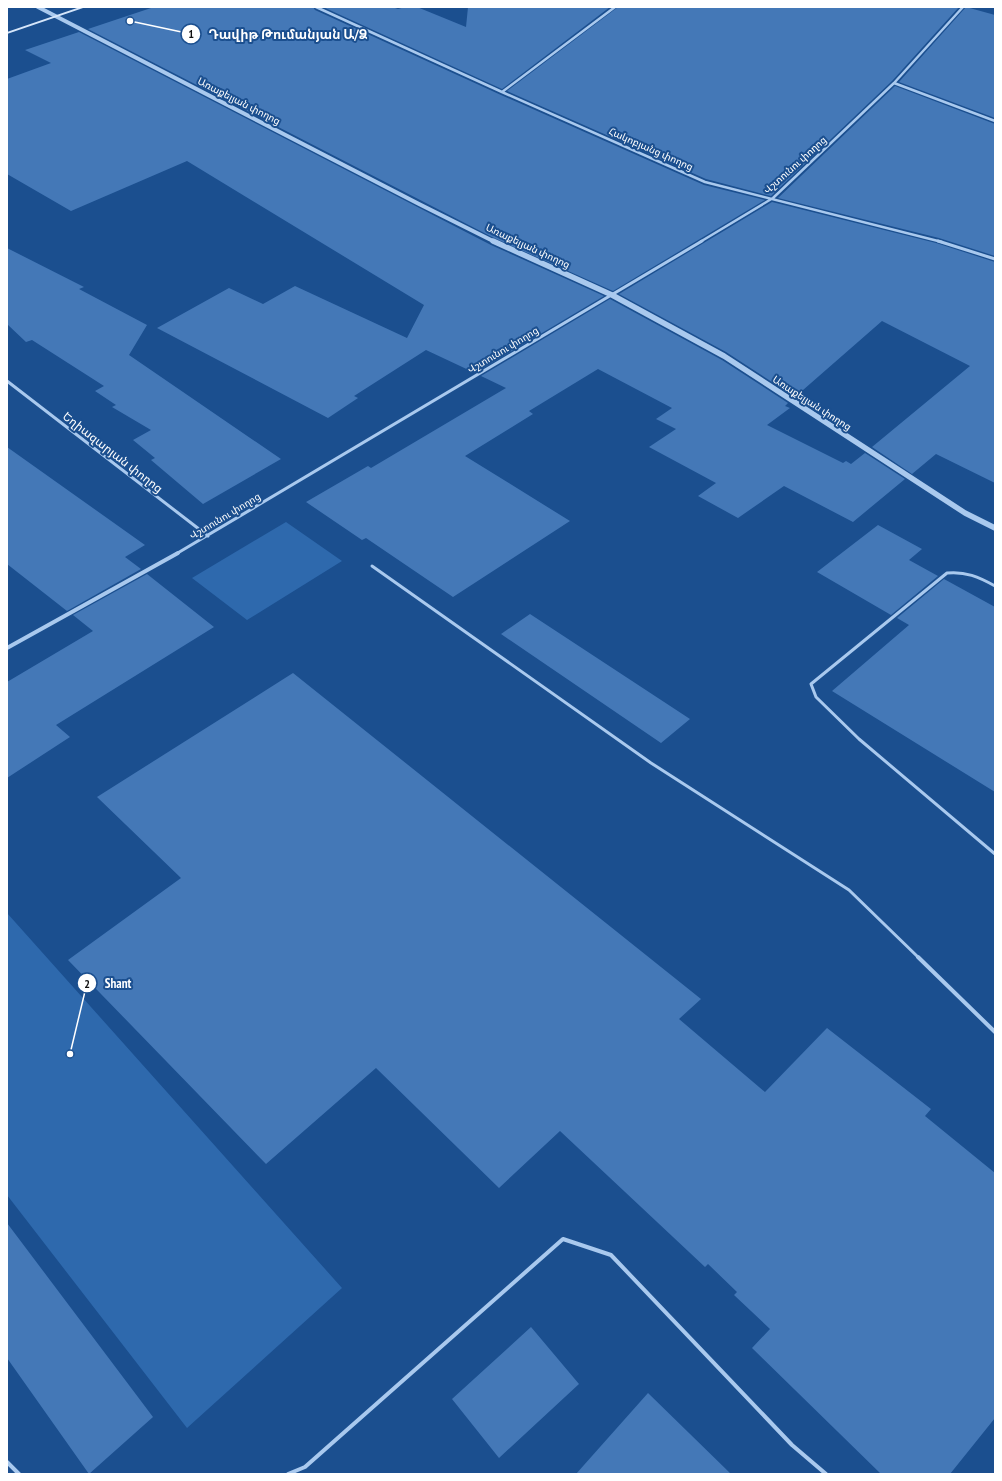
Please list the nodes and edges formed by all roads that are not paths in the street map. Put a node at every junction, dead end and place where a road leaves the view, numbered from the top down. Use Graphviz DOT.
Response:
graph roads {
  1 [pos="38,7"];
  2 [pos="84,7"];
  3 [pos="316,7"];
  4 [pos="615,7"];
  5 [pos="963,7"];
  6 [pos="57,16"];
  7 [pos="7,33"];
  8 [pos="894,83"];
  9 [pos="502,92"];
  10 [pos="995,121"];
  11 [pos="773,198"];
  12 [pos="995,259"];
  13 [pos="612,295"];
  14 [pos="7,381"];
  15 [pos="995,528"];
  16 [pos="208,536"];
  17 [pos="372,566"];
  18 [pos="995,586"];
  19 [pos="7,648"];
  20 [pos="995,854"];
  21 [pos="995,1032"];
  22 [pos="7,1462"];
  23 [pos="19,1474"];
  24 [pos="288,1474"];
  25 [pos="826,1474"];
  1 -- 6 [label="street, Առաքելյան փողոց"];
  2 -- 6 [label="main road"];
  3 -- 9 [label="street, Հակոբյանց փողոց"];
  4 -- 9 [label="street"];
  5 -- 8 [label="street, Վշտունու փողոց"];
  6 -- 7 [label="main road"];
  6 -- 13 [label="street, Առաքելյան փողոց"];
  8 -- 10 [label="street"];
  8 -- 11 [label="street, Վշտունու փողոց"];
  9 -- 11 [label="street, Հակոբյանց փողոց"];
  11 -- 12 [label="street, Հակոբյանց փողոց"];
  11 -- 13 [label="street, Վշտունու փողոց"];
  13 -- 15 [label="street, Առաքելյան փողոց"];
  13 -- 16 [label="street, Վշտունու փողոց"];
  14 -- 16 [label="street, Եղիազարյան փողոց"];
  16 -- 19 [label="street, Վշտունու փողոց"];
  17 -- 21 [label="lane"];
  18 -- 20 [label="lane"];
  22 -- 23 [label="lane"];
  24 -- 25 [label="lane"];
}
